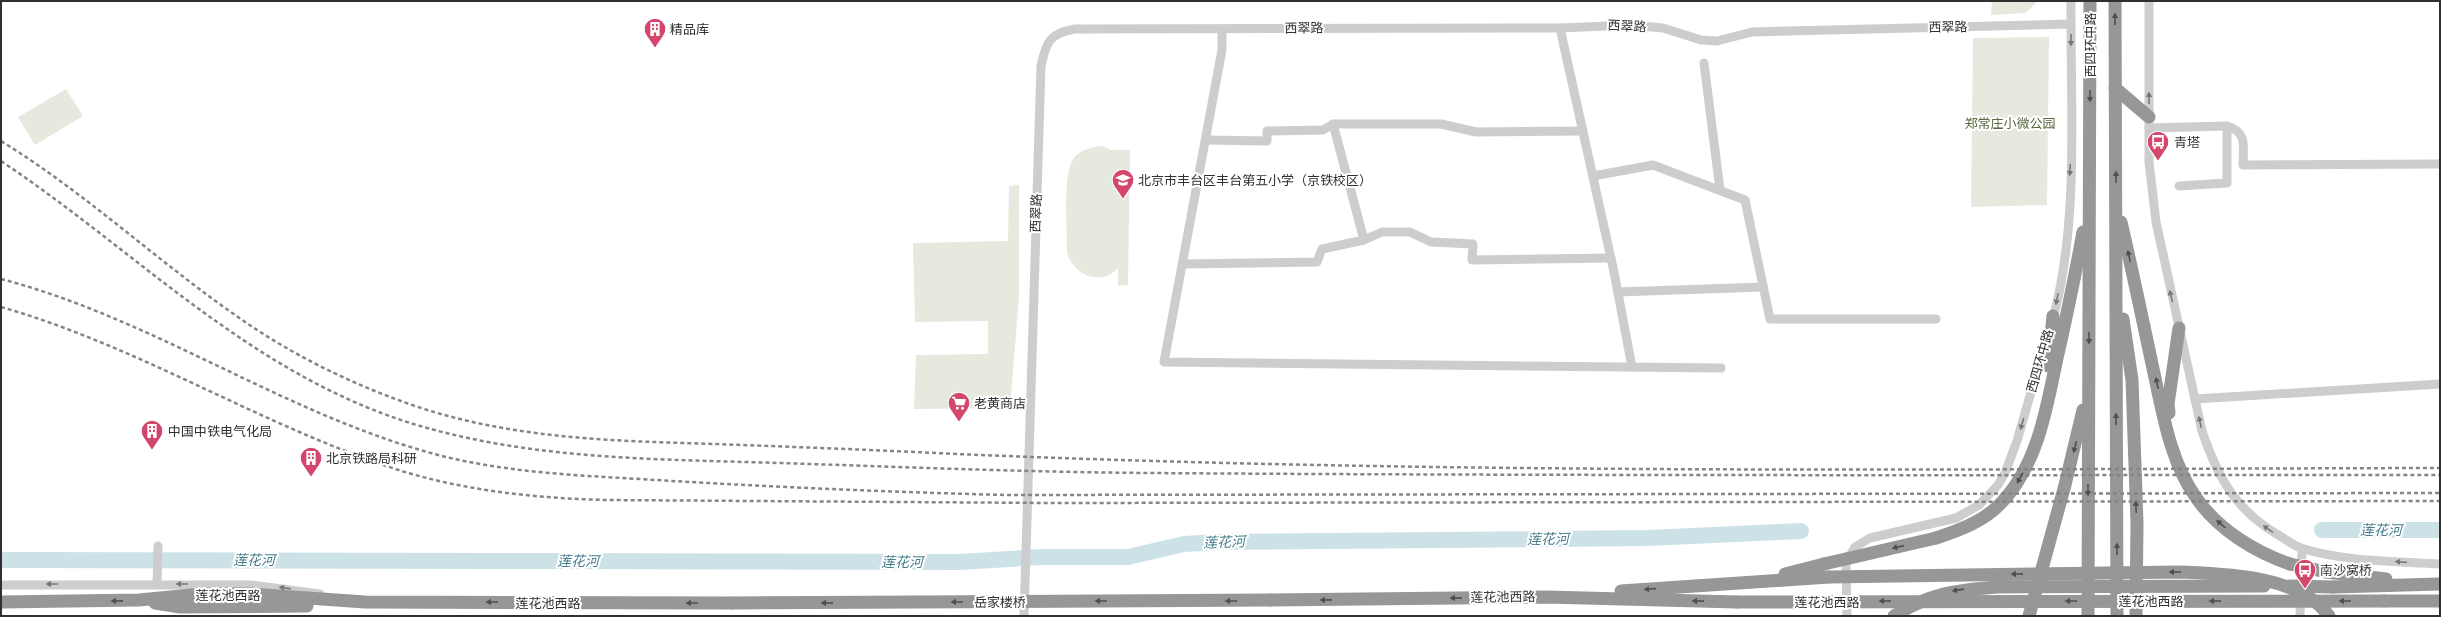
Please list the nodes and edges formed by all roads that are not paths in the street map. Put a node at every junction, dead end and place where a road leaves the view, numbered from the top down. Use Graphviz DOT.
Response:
graph roads {
  1 [pos="2071,1"];
  2 [pos="2090,1"];
  3 [pos="2115,1"];
  4 [pos="2149,1"];
  5 [pos="2071,24"];
  6 [pos="1560,28"];
  7 [pos="1222,30"];
  8 [pos="1704,63"];
  9 [pos="2115,88"];
  10 [pos="2149,122"];
  11 [pos="1333,124"];
  12 [pos="2227,126"];
  13 [pos="1583,131"];
  14 [pos="1206,140"];
  15 [pos="2440,164"];
  16 [pos="1593,176"];
  17 [pos="2179,186"];
  18 [pos="1720,190"];
  19 [pos="2116,196"];
  20 [pos="2089,197"];
  21 [pos="1364,240"];
  22 [pos="1611,258"];
  23 [pos="1183,264"];
  24 [pos="2116,276"];
  25 [pos="1763,287"];
  26 [pos="1618,292"];
  27 [pos="2053,316"];
  28 [pos="1936,320"];
  29 [pos="2179,328"];
  30 [pos="1632,367"];
  31 [pos="1721,368"];
  32 [pos="2089,381"];
  33 [pos="2440,384"];
  34 [pos="2195,399"];
  35 [pos="2043,421"];
  36 [pos="2171,440"];
  37 [pos="158,546"];
  38 [pos="2302,549"];
  39 [pos="2440,564"];
  40 [pos="1754,582"];
  41 [pos="157,584"];
  42 [pos="2436,584"];
  43 [pos="1,585"];
  44 [pos="1546,597"];
  45 [pos="1270,600"];
  46 [pos="2440,601"];
  47 [pos="1,602"];
  48 [pos="365,602"];
  49 [pos="731,603"];
  50 [pos="1024,616"];
  51 [pos="1847,616"];
  52 [pos="1894,616"];
  53 [pos="2029,616"];
  54 [pos="2088,616"];
  55 [pos="2117,616"];
  56 [pos="2136,616"];
  57 [pos="2300,616"];
  58 [pos="2329,616"];
  1 -- 5 [label="street, 西四环中路"];
  2 -- 20 [label="highway, 西四环中路, one-way"];
  9 -- 3 [label="highway, 西四环中路, one-way"];
  10 -- 4 [label="street, one-way"];
  5 -- 6 [label="street, 西翠路"];
  5 -- 27 [label="street, 西四环中路, one-way"];
  6 -- 7 [label="street, 西翠路"];
  6 -- 13 [label="street"];
  7 -- 14 [label="street"];
  7 -- 50 [label="street, 西翠路"];
  8 -- 18 [label="street"];
  9 -- 10 [label="highway"];
  19 -- 9 [label="highway, 西四环中路, one-way"];
  10 -- 12 [label="street"];
  29 -- 10 [label="street, one-way"];
  11 -- 13 [label="street"];
  11 -- 14 [label="street"];
  11 -- 21 [label="street"];
  12 -- 15 [label="street"];
  12 -- 17 [label="street"];
  13 -- 16 [label="street"];
  14 -- 23 [label="street"];
  16 -- 18 [label="street"];
  16 -- 22 [label="street"];
  18 -- 25 [label="street"];
  19 -- 24 [label="highway, 西四环中路"];
  36 -- 19 [label="highway, one-way"];
  20 -- 32 [label="highway, 西四环中路, one-way"];
  20 -- 35 [label="highway"];
  21 -- 22 [label="street"];
  21 -- 23 [label="street"];
  22 -- 26 [label="street"];
  23 -- 30 [label="street"];
  55 -- 24 [label="highway, 西四环中路, one-way"];
  56 -- 24 [label="highway, one-way"];
  25 -- 26 [label="street"];
  25 -- 28 [label="street"];
  26 -- 30 [label="street"];
  27 -- 35 [label="highway"];
  27 -- 51 [label="street, 西四环中路, one-way"];
  29 -- 34 [label="street"];
  29 -- 36 [label="highway"];
  30 -- 31 [label="street"];
  32 -- 53 [label="highway, one-way"];
  32 -- 54 [label="highway, 西四环中路, one-way"];
  33 -- 34 [label="street"];
  38 -- 34 [label="street, one-way"];
  35 -- 40 [label="highway, one-way, bridge"];
  42 -- 36 [label="highway, one-way, bridge"];
  37 -- 41 [label="street"];
  39 -- 38 [label="street, one-way"];
  38 -- 57 [label="street"];
  40 -- 44 [label="highway, one-way"];
  58 -- 40 [label="highway, one-way, bridge"];
  41 -- 43 [label="street, 莲花池西路, one-way"];
  48 -- 41 [label="street, 莲花池西路, one-way"];
  42 -- 52 [label="highway, one-way, bridge"];
  44 -- 45 [label="highway, 莲花池西路, one-way"];
  46 -- 44 [label="highway, 莲花池西路, one-way, bridge"];
  45 -- 49 [label="highway, 岳家楼桥, one-way, bridge"];
  48 -- 47 [label="highway, 莲花池西路, one-way"];
  49 -- 48 [label="highway, 莲花池西路, one-way"];
}
